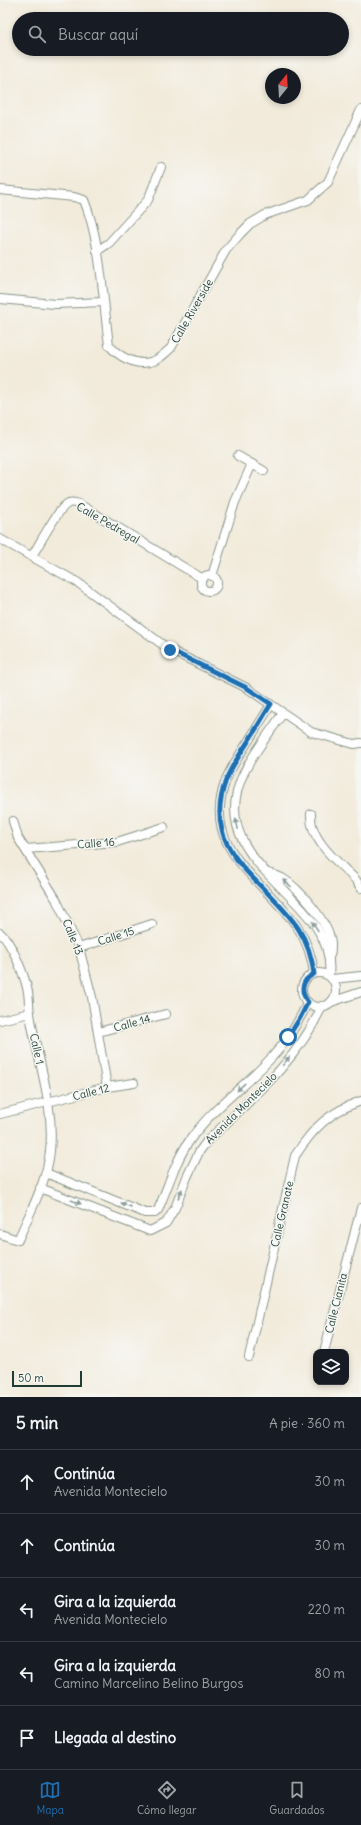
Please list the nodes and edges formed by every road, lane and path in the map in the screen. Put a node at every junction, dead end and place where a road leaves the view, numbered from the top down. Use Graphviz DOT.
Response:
graph roads {
  1 [pos="361,110"];
  2 [pos="161,167"];
  3 [pos="0,190"];
  4 [pos="97,251"];
  5 [pos="0,299"];
  6 [pos="103,302"];
  7 [pos="238,456"];
  8 [pos="252,464"];
  9 [pos="264,471"];
  10 [pos="0,539"];
  11 [pos="32,556"];
  12 [pos="212,576"];
  13 [pos="203,578"];
  14 [pos="271,704"];
  15 [pos="283,713"];
  16 [pos="361,743"];
  17 [pos="311,814"];
  18 [pos="13,821"];
  19 [pos="164,827"];
  20 [pos="26,849"];
  21 [pos="361,888"];
  22 [pos="152,924"];
  23 [pos="0,932"];
  24 [pos="79,948"];
  25 [pos="314,974"];
  26 [pos="361,976"];
  27 [pos="330,977"];
  28 [pos="361,992"];
  29 [pos="308,1002"];
  30 [pos="331,1002"];
  31 [pos="322,1006"];
  32 [pos="30,1013"];
  33 [pos="166,1014"];
  34 [pos="0,1020"];
  35 [pos="98,1032"];
  36 [pos="134,1083"];
  37 [pos="107,1087"];
  38 [pos="361,1101"];
  39 [pos="48,1103"];
  40 [pos="0,1114"];
  41 [pos="46,1173"];
  42 [pos="40,1188"];
  43 [pos="361,1208"];
  44 [pos="0,1234"];
  45 [pos="325,1349"];
  46 [pos="249,1357"];
  1 -- 6 [label="street, Calle Riverside"];
  2 -- 4 [label="street"];
  3 -- 4 [label="street, Calle Riverside"];
  4 -- 6 [label="street, Calle Riverside"];
  5 -- 6 [label="street"];
  7 -- 8 [label="street"];
  8 -- 9 [label="street"];
  8 -- 12 [label="street"];
  10 -- 11 [label="street"];
  11 -- 13 [label="street, Calle Pedregal"];
  11 -- 14 [label="street"];
  12 -- 13 [label="street"];
  12 -- 13 [label="street"];
  14 -- 15 [label="street"];
  14 -- 25 [label="street"];
  15 -- 16 [label="street"];
  27 -- 15 [label="street, one-way"];
  17 -- 21 [label="street"];
  18 -- 20 [label="street, Calle 13"];
  19 -- 20 [label="street, Calle 16"];
  20 -- 24 [label="street, Calle 13"];
  22 -- 24 [label="street, Calle 15"];
  23 -- 32 [label="street, Calle 1"];
  24 -- 35 [label="street, Calle 13"];
  25 -- 27 [label="street"];
  25 -- 29 [label="street"];
  26 -- 27 [label="street"];
  27 -- 30 [label="street"];
  28 -- 30 [label="street"];
  29 -- 31 [label="street"];
  29 -- 41 [label="street, Avenida Montecielo, one-way"];
  30 -- 31 [label="street"];
  42 -- 31 [label="street, Avenida Montecielo, one-way"];
  32 -- 34 [label="street"];
  32 -- 39 [label="street, Calle 1"];
  33 -- 35 [label="street, Calle 14"];
  35 -- 37 [label="street, Calle 13"];
  36 -- 37 [label="street, Calle 12"];
  37 -- 39 [label="street, Calle 12"];
  38 -- 46 [label="street, Calle Granate"];
  39 -- 40 [label="street, Calle 12"];
  39 -- 41 [label="street, Calle 1"];
  41 -- 42 [label="street, Calle 1"];
  42 -- 44 [label="street, Calle 1"];
  43 -- 45 [label="street, Calle Cianita"];
}
